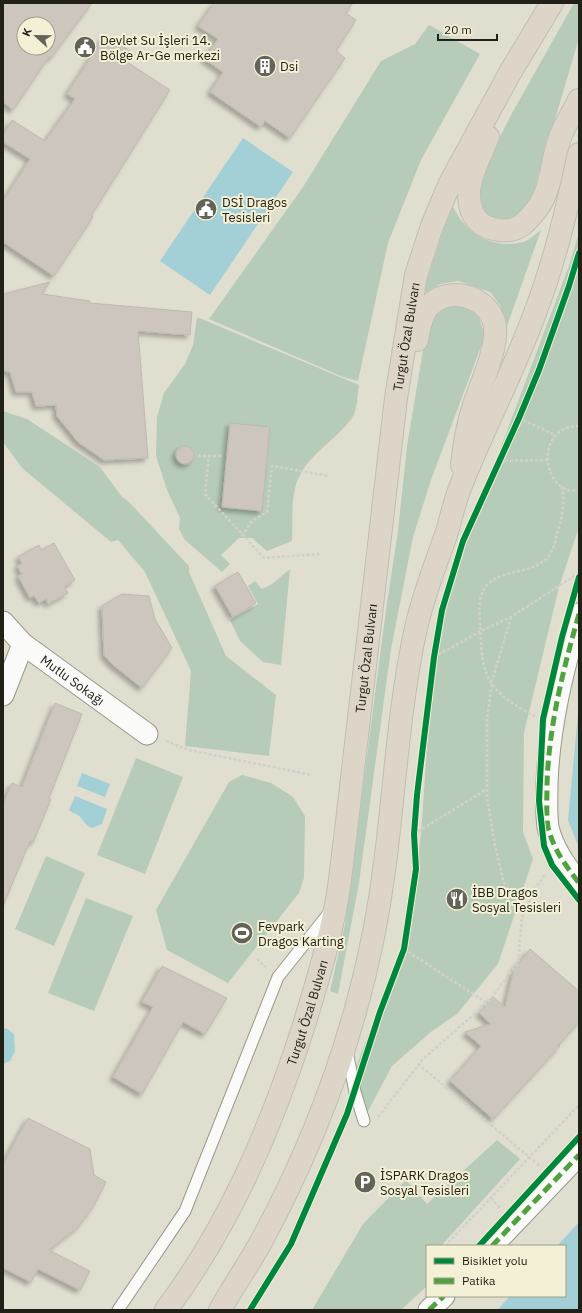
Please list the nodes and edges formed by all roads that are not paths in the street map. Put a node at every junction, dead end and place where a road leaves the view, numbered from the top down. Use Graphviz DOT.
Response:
graph roads {
  1 [pos="552,3"];
  2 [pos="511,72"];
  3 [pos="579,100"];
  4 [pos="579,154"];
  5 [pos="398,387"];
  6 [pos="459,490"];
  7 [pos="579,614"];
  8 [pos="3,622"];
  9 [pos="23,644"];
  10 [pos="3,695"];
  11 [pos="147,734"];
  12 [pos="579,883"];
  13 [pos="336,906"];
  14 [pos="346,1042"];
  15 [pos="364,1121"];
  16 [pos="579,1155"];
  17 [pos="493,1245"];
  18 [pos="443,1297"];
  19 [pos="118,1310"];
  20 [pos="166,1310"];
  21 [pos="220,1310"];
  22 [pos="429,1310"];
  1 -- 2 [label="highway, Turgut Özal Bulvarı"];
  2 -- 3 [label="highway"];
  2 -- 5 [label="highway, Turgut Özal Bulvarı"];
  4 -- 6 [label="highway"];
  5 -- 6 [label="highway"];
  5 -- 13 [label="highway, Turgut Özal Bulvarı"];
  6 -- 14 [label="highway"];
  7 -- 12 [label="street"];
  8 -- 9 [label="street, Mutlu Sokağı"];
  9 -- 10 [label="street"];
  9 -- 11 [label="street, Mutlu Sokağı"];
  13 -- 19 [label="lane"];
  13 -- 20 [label="highway, Turgut Özal Bulvarı"];
  14 -- 15 [label="lane"];
  14 -- 21 [label="highway"];
  16 -- 17 [label="street"];
  18 -- 22 [label="street"];
}
